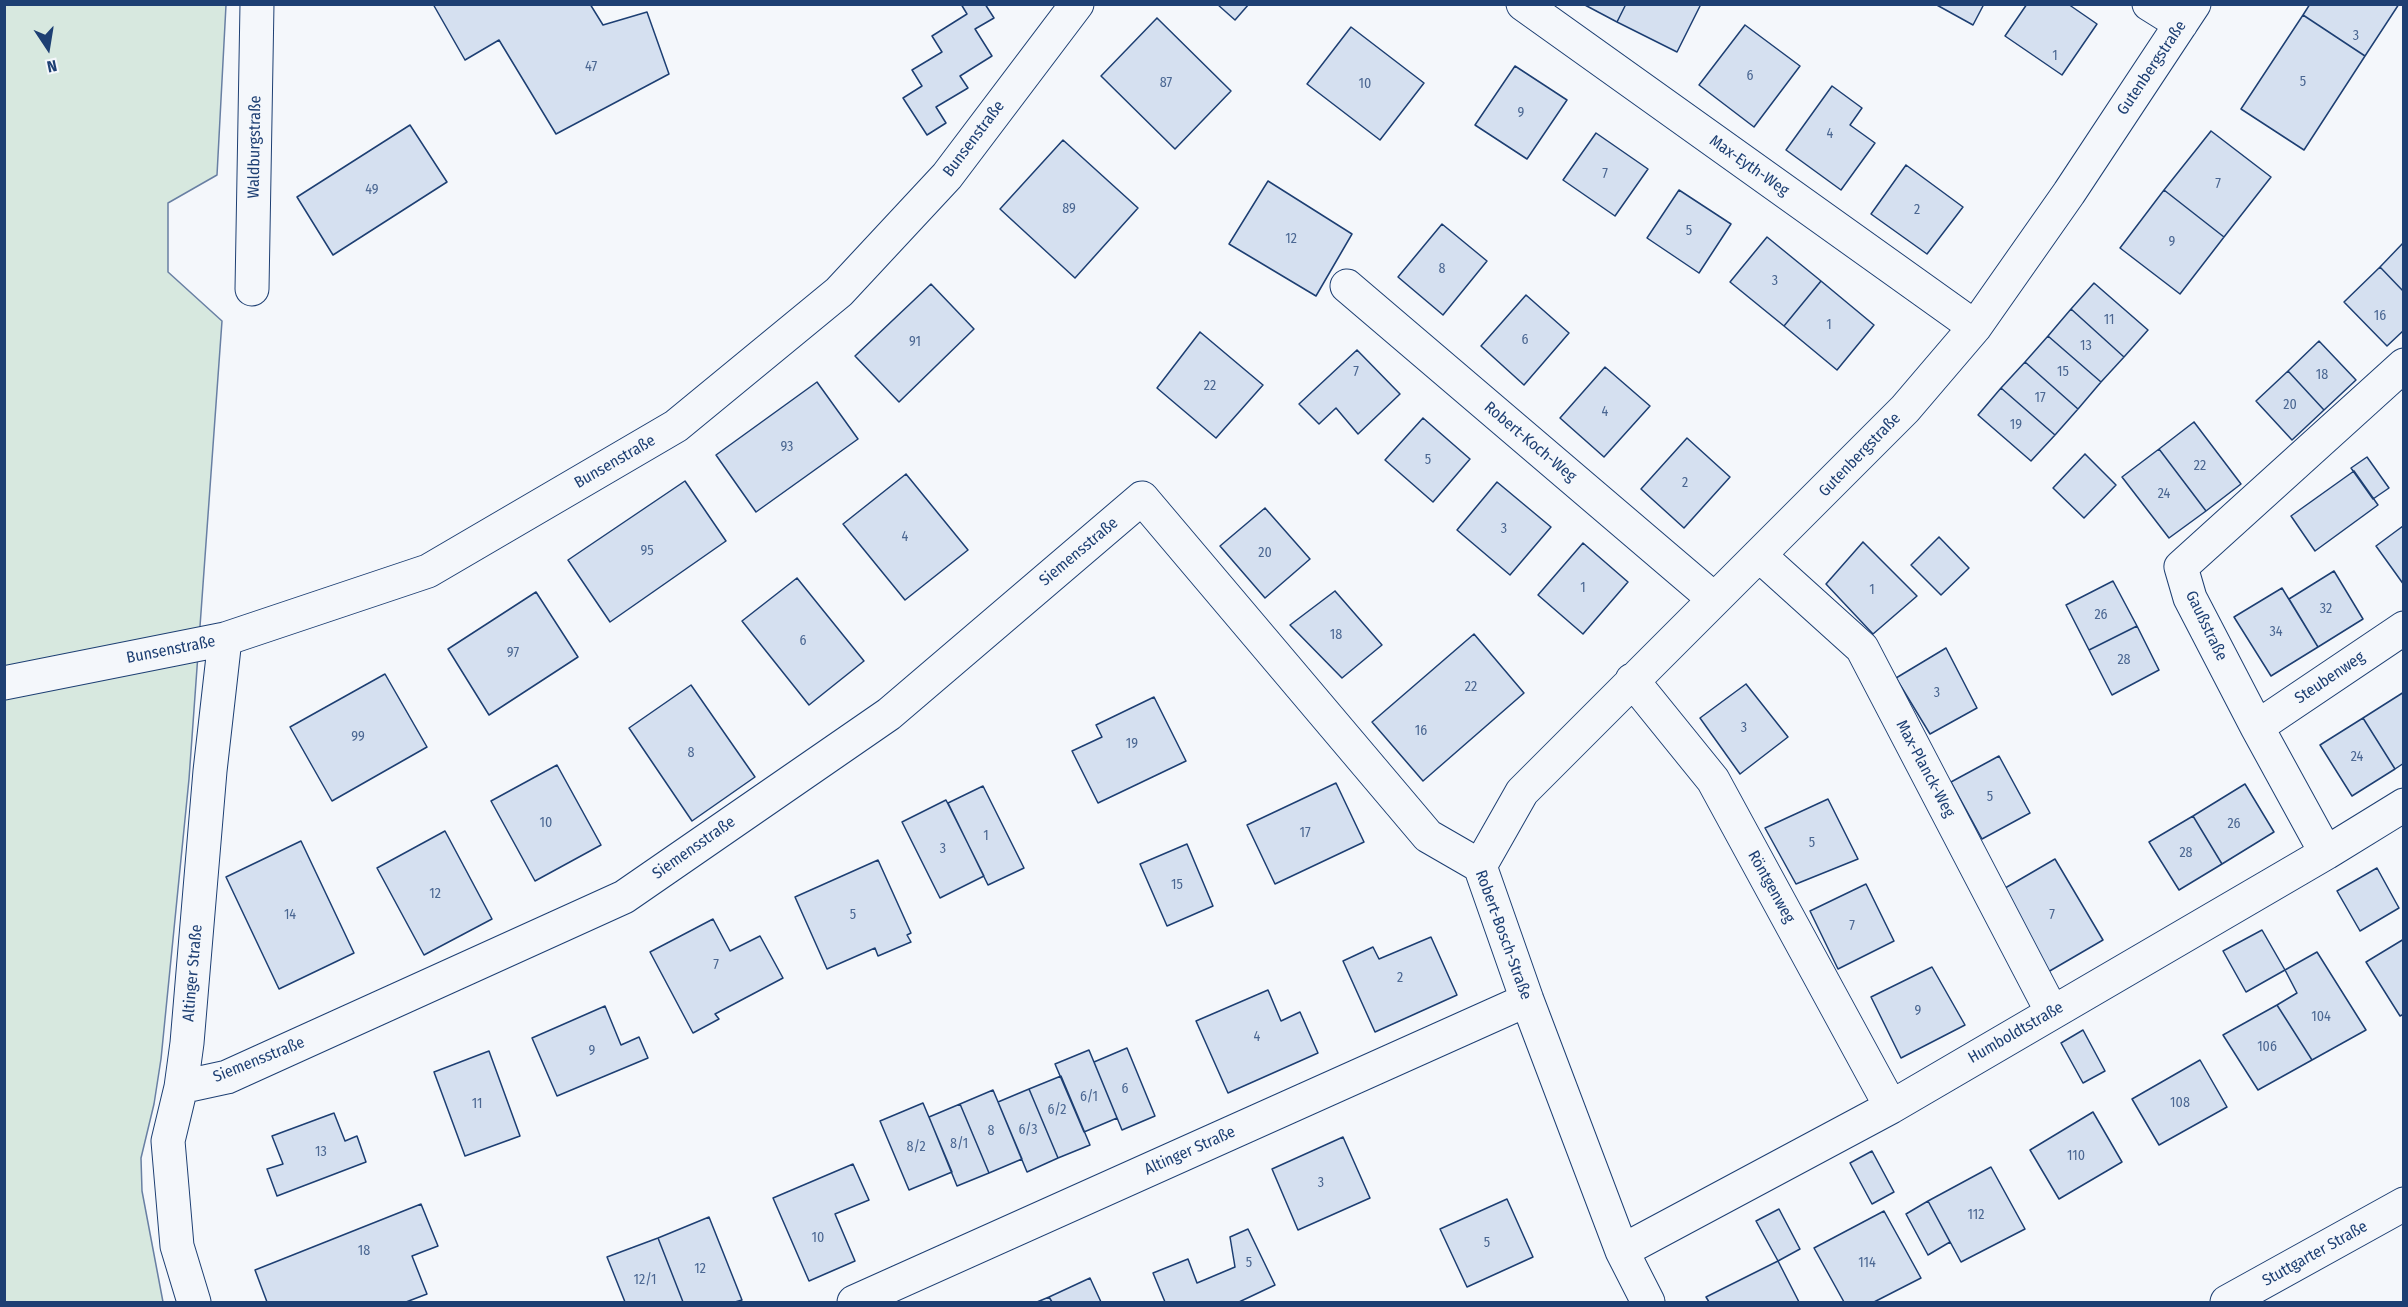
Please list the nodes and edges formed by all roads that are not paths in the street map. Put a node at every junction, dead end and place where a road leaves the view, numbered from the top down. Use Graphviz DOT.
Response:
graph roads {
  1 [pos="257,4"];
  2 [pos="1077,4"];
  3 [pos="1523,4"];
  4 [pos="2149,4"];
  5 [pos="2188,14"];
  6 [pos="1347,286"];
  7 [pos="252,288"];
  8 [pos="1975,327"];
  9 [pos="2403,365"];
  10 [pos="1142,498"];
  11 [pos="1760,555"];
  12 [pos="1714,599"];
  13 [pos="2403,628"];
  14 [pos="225,639"];
  15 [pos="1632,680"];
  16 [pos="4,683"];
  17 [pos="2257,727"];
  18 [pos="2403,804"];
  19 [pos="2326,853"];
  20 [pos="1480,866"];
  21 [pos="1527,1000"];
  22 [pos="2052,1012"];
  23 [pos="181,1088"];
  24 [pos="1891,1107"];
  25 [pos="2403,1204"];
  26 [pos="1622,1251"];
  27 [pos="194,1302"];
  28 [pos="854,1302"];
  29 [pos="1648,1302"];
  30 [pos="2227,1302"];
  1 -- 7 [label="street, Waldburgstraße"];
  2 -- 14 [label="street, Bunsenstraße"];
  3 -- 8 [label="street, Max-Eyth-Weg"];
  4 -- 5 [label="street"];
  5 -- 8 [label="street, Gutenbergstraße"];
  6 -- 12 [label="street, Robert-Koch-Weg"];
  8 -- 11 [label="street, Gutenbergstraße"];
  9 -- 17 [label="street, Gaußstraße"];
  10 -- 20 [label="street, Robert-Bosch-Straße"];
  10 -- 23 [label="street, Siemensstraße"];
  11 -- 12 [label="street, Gutenbergstraße"];
  11 -- 22 [label="street, Max-Planck-Weg"];
  12 -- 15 [label="street, Gutenbergstraße"];
  13 -- 17 [label="street, Steubenweg"];
  14 -- 16 [label="street, Bunsenstraße"];
  14 -- 23 [label="street, Altinger Straße"];
  15 -- 20 [label="street, Gutenbergstraße"];
  15 -- 24 [label="street, Röntgenweg"];
  17 -- 19 [label="street, Gaußstraße"];
  18 -- 19 [label="street, Humboldtstraße"];
  19 -- 22 [label="street, Humboldtstraße"];
  20 -- 21 [label="street, Robert-Bosch-Straße"];
  21 -- 26 [label="street, Robert-Bosch-Straße"];
  21 -- 28 [label="street, Altinger Straße"];
  22 -- 24 [label="street, Humboldtstraße"];
  23 -- 27 [label="street, Altinger Straße"];
  24 -- 26 [label="street, Humboldtstraße"];
  25 -- 30 [label="street, Stuttgarter Straße"];
  26 -- 29 [label="street, Robert-Bosch-Straße"];
}
